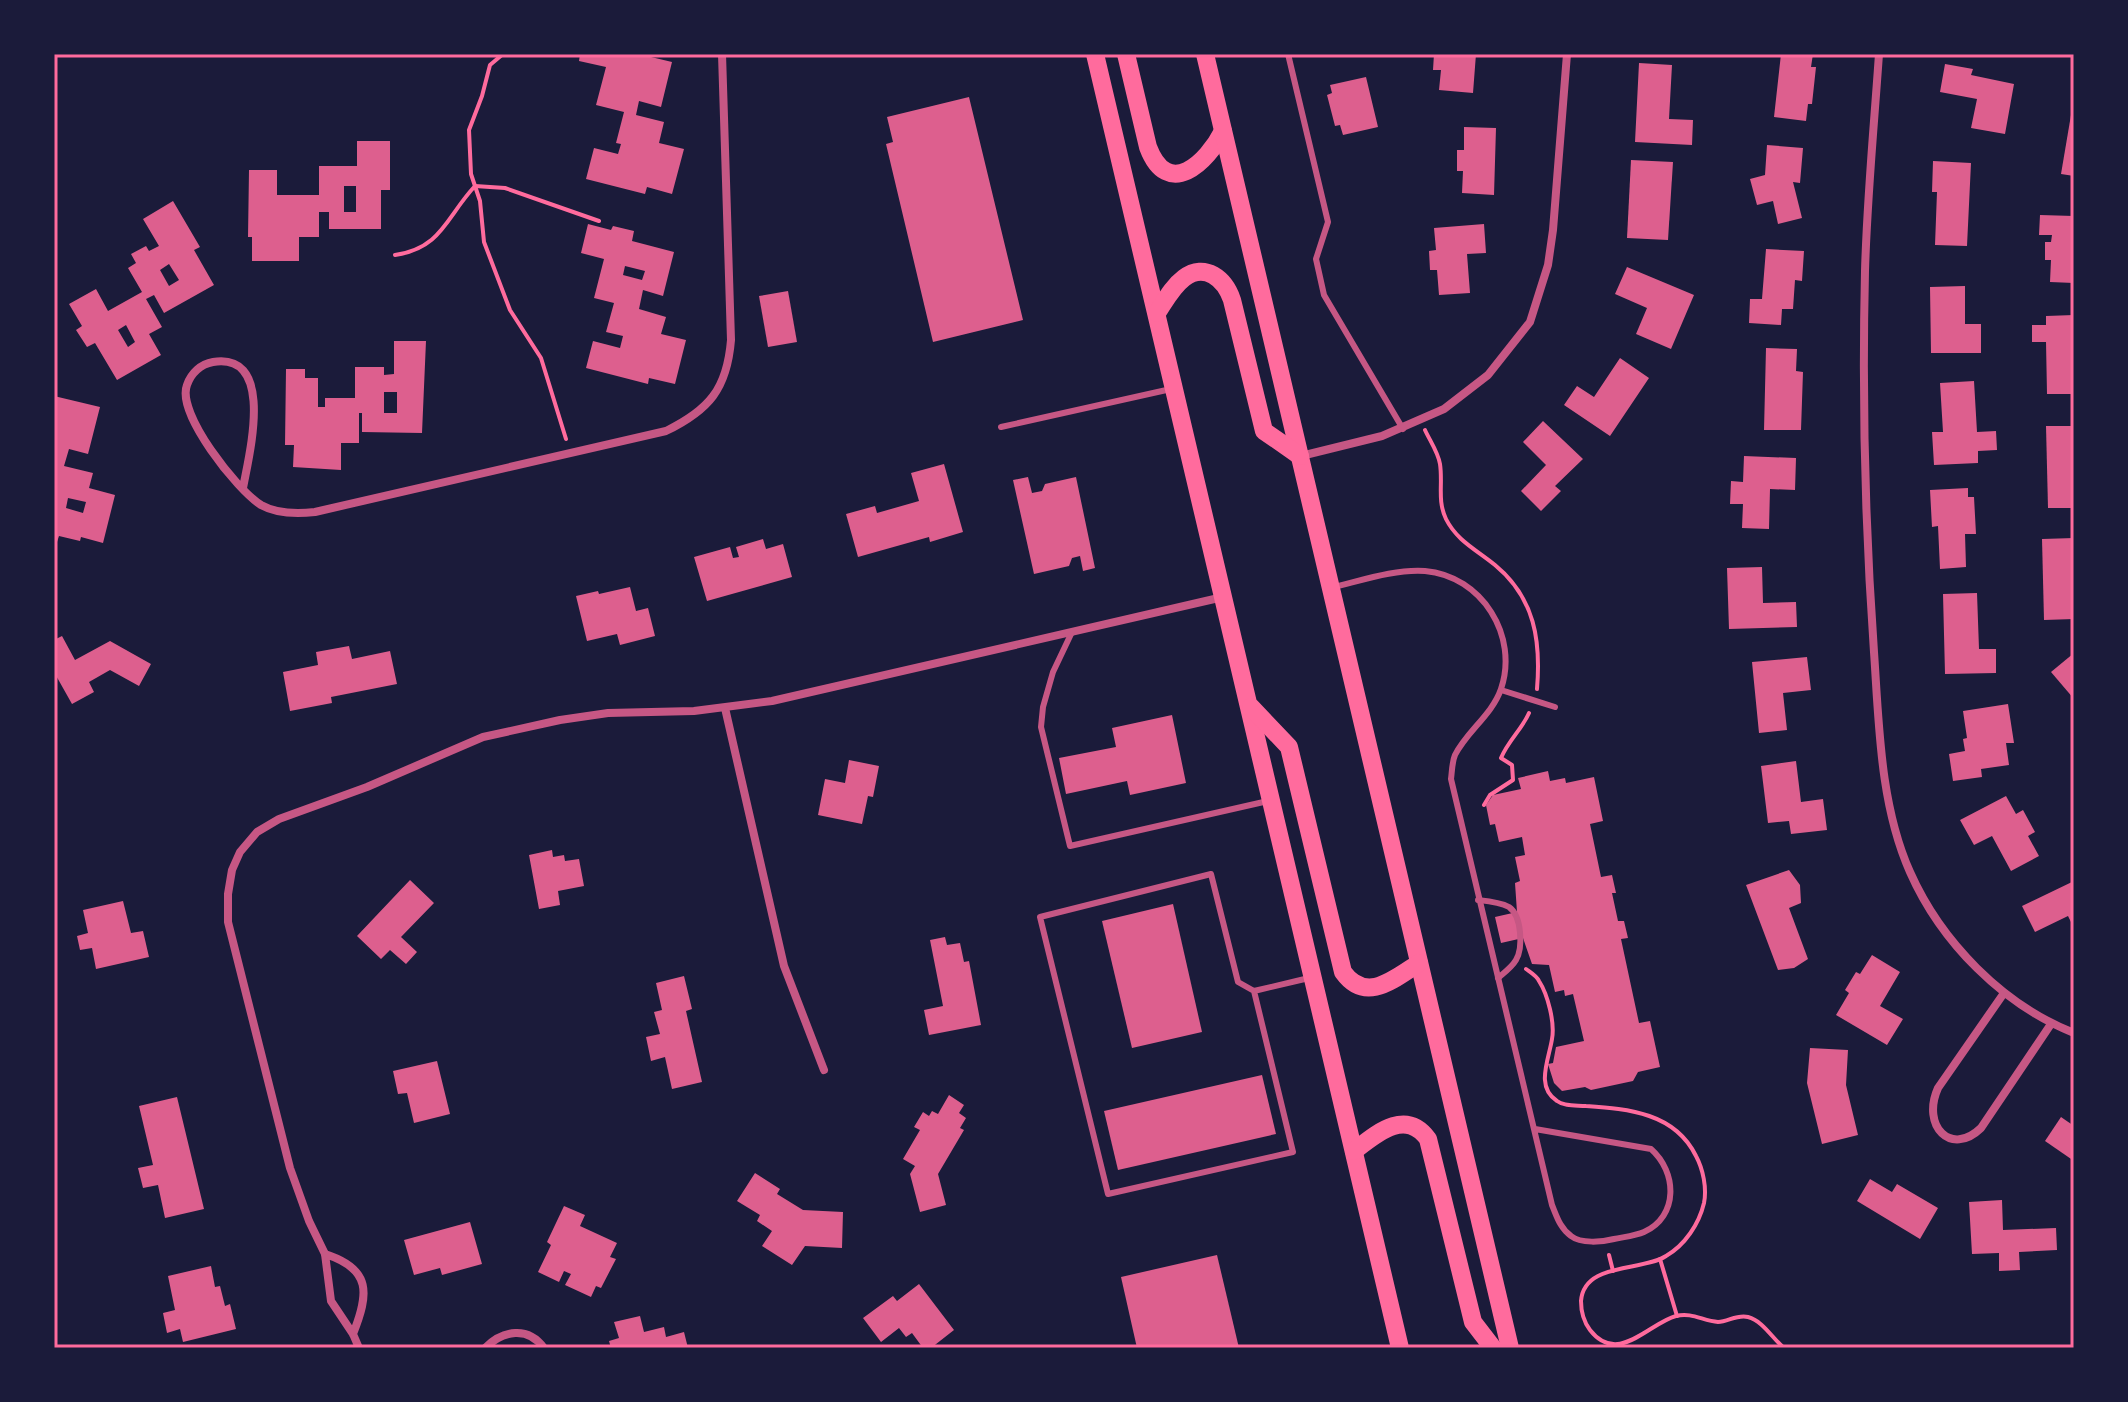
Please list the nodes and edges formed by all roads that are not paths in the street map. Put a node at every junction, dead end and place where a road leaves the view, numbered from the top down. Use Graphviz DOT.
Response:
graph roads {
  1 [pos="722,54"];
  2 [pos="1095,54"];
  3 [pos="1126,54"];
  4 [pos="1205,54"];
  5 [pos="1288,54"];
  6 [pos="1567,54"];
  7 [pos="1879,54"];
  8 [pos="1223,131"];
  9 [pos="1157,313"];
  10 [pos="1174,388"];
  11 [pos="1001,427"];
  12 [pos="1403,429"];
  13 [pos="1300,456"];
  14 [pos="243,488"];
  15 [pos="1331,588"];
  16 [pos="1224,597"];
  17 [pos="1072,632"];
  18 [pos="1501,690"];
  19 [pos="1249,705"];
  20 [pos="1555,707"];
  21 [pos="725,708"];
  22 [pos="1271,800"];
  23 [pos="1478,900"];
  24 [pos="1419,963"];
  25 [pos="1313,977"];
  26 [pos="1498,978"];
  27 [pos="1254,991"];
  28 [pos="2004,993"];
  29 [pos="2051,1024"];
  30 [pos="2074,1033"];
  31 [pos="824,1070"];
  32 [pos="1535,1129"];
  33 [pos="1354,1151"];
  34 [pos="325,1254"];
  35 [pos="353,1334"];
  36 [pos="359,1348"];
  37 [pos="485,1348"];
  38 [pos="544,1348"];
  39 [pos="1400,1348"];
  40 [pos="1493,1348"];
  41 [pos="1510,1348"];
  1 -- 14 [label="street"];
  2 -- 9 [label="highway"];
  3 -- 8 [label="highway"];
  4 -- 8 [label="highway"];
  5 -- 12 [label="lane"];
  6 -- 12 [label="street"];
  7 -- 28 [label="street"];
  8 -- 13 [label="highway"];
  9 -- 10 [label="highway"];
  9 -- 13 [label="highway"];
  10 -- 11 [label="lane"];
  10 -- 16 [label="highway"];
  12 -- 13 [label="street"];
  13 -- 15 [label="highway"];
  14 -- 14 [label="street"];
  15 -- 18 [label="lane"];
  15 -- 24 [label="highway"];
  16 -- 17 [label="street"];
  16 -- 19 [label="highway"];
  17 -- 21 [label="street"];
  17 -- 22 [label="lane"];
  18 -- 20 [label="lane"];
  18 -- 23 [label="lane"];
  19 -- 22 [label="highway"];
  19 -- 24 [label="highway"];
  21 -- 31 [label="street"];
  21 -- 34 [label="street"];
  22 -- 25 [label="highway"];
  23 -- 26 [label="lane"];
  23 -- 26 [label="lane"];
  24 -- 41 [label="highway"];
  25 -- 27 [label="lane"];
  25 -- 33 [label="highway"];
  26 -- 32 [label="lane"];
  27 -- 27 [label="lane"];
  28 -- 29 [label="street"];
  28 -- 29 [label="street"];
  29 -- 30 [label="street"];
  32 -- 32 [label="lane"];
  33 -- 39 [label="highway"];
  33 -- 40 [label="highway"];
  34 -- 35 [label="street"];
  34 -- 35 [label="street"];
  35 -- 36 [label="street"];
  37 -- 38 [label="street"];
}
